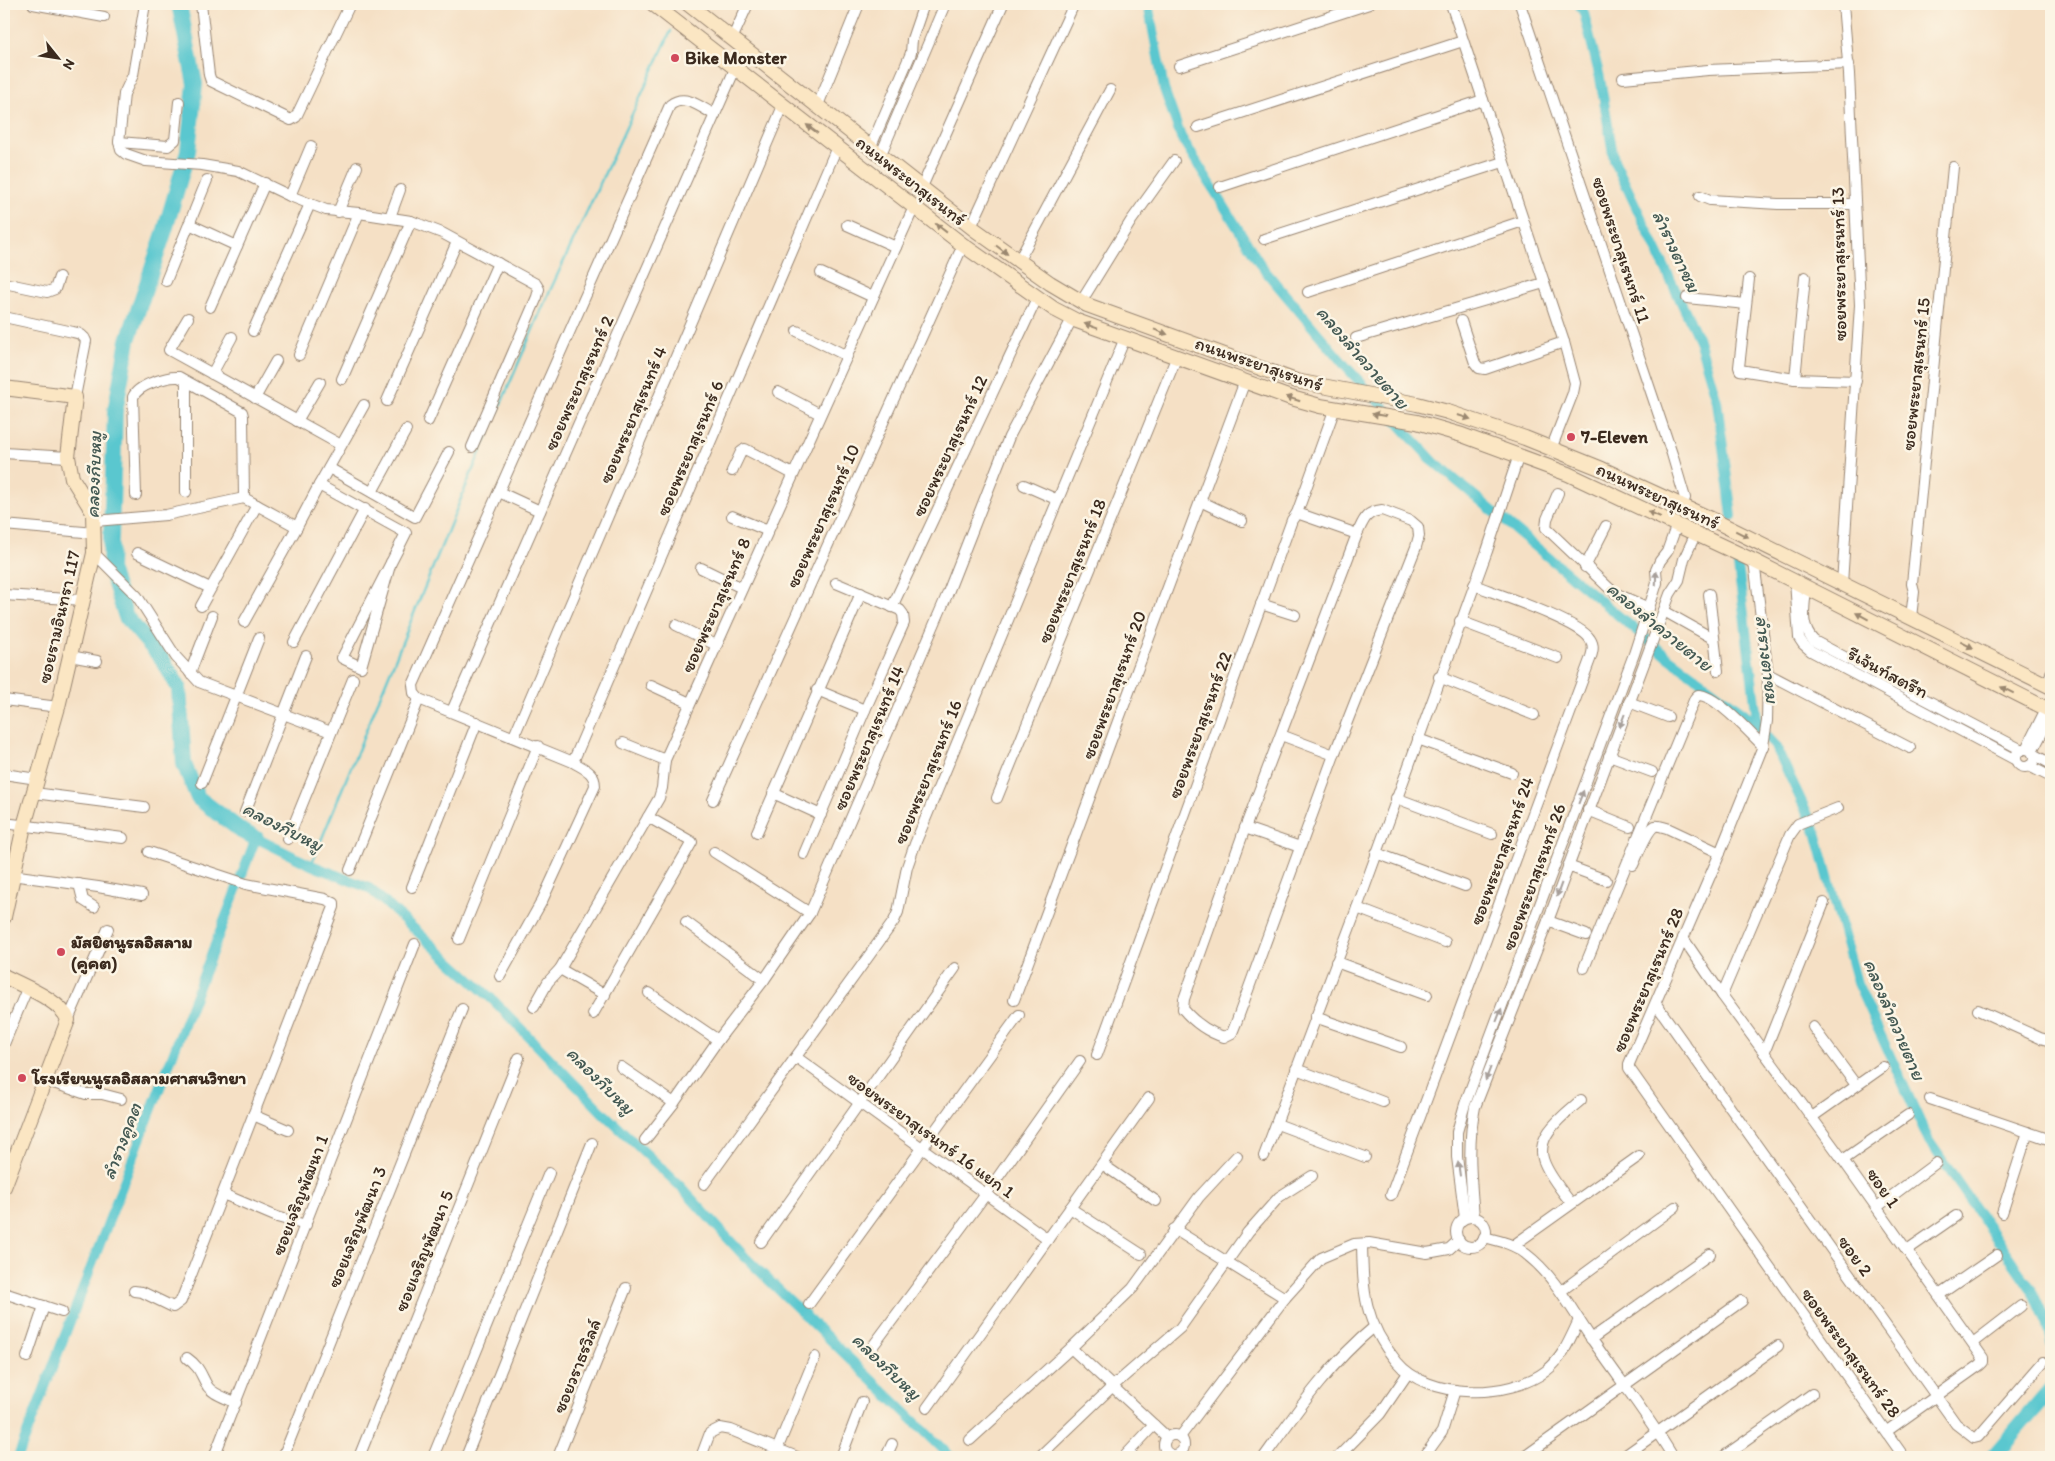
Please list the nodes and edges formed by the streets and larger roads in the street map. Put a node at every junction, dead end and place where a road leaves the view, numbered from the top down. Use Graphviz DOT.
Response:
graph roads {
  1 [pos="33,4"];
  2 [pos="145,4"];
  3 [pos="201,4"];
  4 [pos="350,4"];
  5 [pos="652,4"];
  6 [pos="688,4"];
  7 [pos="748,4"];
  8 [pos="859,4"];
  9 [pos="924,4"];
  10 [pos="945,4"];
  11 [pos="1003,4"];
  12 [pos="1074,4"];
  13 [pos="1369,4"];
  14 [pos="1451,4"];
  15 [pos="1520,4"];
  16 [pos="1843,4"];
  17 [pos="104,17"];
  18 [pos="732,39"];
  19 [pos="1463,41"];
  20 [pos="1848,64"];
  21 [pos="1179,66"];
  22 [pos="735,69"];
  23 [pos="1624,78"];
  24 [pos="1110,90"];
  25 [pos="1483,100"];
  26 [pos="179,102"];
  27 [pos="818,105"];
  28 [pos="783,106"];
  29 [pos="715,114"];
  30 [pos="1198,127"];
  31 [pos="119,142"];
  32 [pos="311,146"];
  33 [pos="836,147"];
  34 [pos="876,150"];
  35 [pos="1174,161"];
  36 [pos="1503,162"];
  37 [pos="357,167"];
  38 [pos="1953,167"];
  39 [pos="207,180"];
  40 [pos="265,183"];
  41 [pos="922,187"];
  42 [pos="1220,187"];
  43 [pos="400,190"];
  44 [pos="290,196"];
  45 [pos="1700,196"];
  46 [pos="310,204"];
  47 [pos="1855,204"];
  48 [pos="914,207"];
  49 [pos="338,212"];
  50 [pos="359,212"];
  51 [pos="390,217"];
  52 [pos="411,221"];
  53 [pos="1523,221"];
  54 [pos="189,224"];
  55 [pos="847,225"];
  56 [pos="971,227"];
  57 [pos="1264,239"];
  58 [pos="457,242"];
  59 [pos="963,245"];
  60 [pos="237,246"];
  61 [pos="896,247"];
  62 [pos="1018,262"];
  63 [pos="498,263"];
  64 [pos="821,273"];
  65 [pos="60,277"];
  66 [pos="1805,277"];
  67 [pos="1749,279"];
  68 [pos="166,281"];
  69 [pos="4,283"];
  70 [pos="1544,283"];
  71 [pos="1308,292"];
  72 [pos="873,297"];
  73 [pos="1037,298"];
  74 [pos="1687,298"];
  75 [pos="1081,302"];
  76 [pos="1746,304"];
  77 [pos="210,307"];
  78 [pos="4,317"];
  79 [pos="188,318"];
  80 [pos="1072,319"];
  81 [pos="1461,322"];
  82 [pos="253,331"];
  83 [pos="797,331"];
  84 [pos="232,337"];
  85 [pos="1125,338"];
  86 [pos="1356,338"];
  87 [pos="1564,342"];
  88 [pos="299,355"];
  89 [pos="847,356"];
  90 [pos="1176,356"];
  91 [pos="276,361"];
  92 [pos="212,374"];
  93 [pos="342,378"];
  94 [pos="1795,379"];
  95 [pos="1245,381"];
  96 [pos="1856,381"];
  97 [pos="186,382"];
  98 [pos="320,382"];
  99 [pos="4,388"];
  100 [pos="778,392"];
  101 [pos="75,397"];
  102 [pos="255,398"];
  103 [pos="387,401"];
  104 [pos="364,405"];
  105 [pos="1338,408"];
  106 [pos="820,414"];
  107 [pos="428,420"];
  108 [pos="297,421"];
  109 [pos="406,430"];
  110 [pos="342,445"];
  111 [pos="472,446"];
  112 [pos="1551,449"];
  113 [pos="449,452"];
  114 [pos="4,453"];
  115 [pos="1519,455"];
  116 [pos="68,457"];
  117 [pos="329,468"];
  118 [pos="732,471"];
  119 [pos="794,474"];
  120 [pos="319,485"];
  121 [pos="1024,485"];
  122 [pos="186,492"];
  123 [pos="372,492"];
  124 [pos="499,492"];
  125 [pos="1558,494"];
  126 [pos="136,495"];
  127 [pos="244,498"];
  128 [pos="1058,500"];
  129 [pos="1200,500"];
  130 [pos="257,505"];
  131 [pos="1682,506"];
  132 [pos="365,509"];
  133 [pos="540,511"];
  134 [pos="1297,513"];
  135 [pos="732,516"];
  136 [pos="1242,521"];
  137 [pos="1677,524"];
  138 [pos="4,525"];
  139 [pos="99,525"];
  140 [pos="1606,526"];
  141 [pos="296,527"];
  142 [pos="768,531"];
  143 [pos="1696,533"];
  144 [pos="1357,534"];
  145 [pos="1667,552"];
  146 [pos="137,553"];
  147 [pos="99,557"];
  148 [pos="1684,559"];
  149 [pos="1754,561"];
  150 [pos="391,562"];
  151 [pos="1585,567"];
  152 [pos="701,568"];
  153 [pos="836,582"];
  154 [pos="1800,584"];
  155 [pos="1842,584"];
  156 [pos="1474,585"];
  157 [pos="210,588"];
  158 [pos="742,588"];
  159 [pos="861,593"];
  160 [pos="1709,594"];
  161 [pos="4,595"];
  162 [pos="84,600"];
  163 [pos="1261,604"];
  164 [pos="200,606"];
  165 [pos="892,608"];
  166 [pos="1649,608"];
  167 [pos="1664,612"];
  168 [pos="1295,615"];
  169 [pos="1907,615"];
  170 [pos="212,616"];
  171 [pos="1460,620"];
  172 [pos="244,622"];
  173 [pos="676,625"];
  174 [pos="1938,631"];
  175 [pos="259,638"];
  176 [pos="1714,639"];
  177 [pos="294,642"];
  178 [pos="716,645"];
  179 [pos="1929,650"];
  180 [pos="70,656"];
  181 [pos="306,656"];
  182 [pos="1558,658"];
  183 [pos="97,661"];
  184 [pos="1718,671"];
  185 [pos="190,673"];
  186 [pos="1768,674"];
  187 [pos="1439,677"];
  188 [pos="353,679"];
  189 [pos="2050,682"];
  190 [pos="651,685"];
  191 [pos="817,690"];
  192 [pos="235,696"];
  193 [pos="419,699"];
  194 [pos="4,700"];
  195 [pos="1629,702"];
  196 [pos="690,703"];
  197 [pos="58,707"];
  198 [pos="865,710"];
  199 [pos="452,711"];
  200 [pos="2050,712"];
  201 [pos="284,714"];
  202 [pos="1534,715"];
  203 [pos="1668,717"];
  204 [pos="477,722"];
  205 [pos="331,732"];
  206 [pos="1281,735"];
  207 [pos="514,736"];
  208 [pos="1603,737"];
  209 [pos="1418,739"];
  210 [pos="1615,740"];
  211 [pos="623,743"];
  212 [pos="1763,743"];
  213 [pos="538,746"];
  214 [pos="1910,748"];
  215 [pos="2028,751"];
  216 [pos="1334,755"];
  217 [pos="1609,756"];
  218 [pos="665,760"];
  219 [pos="2016,760"];
  220 [pos="573,762"];
  221 [pos="2051,764"];
  222 [pos="2030,766"];
  223 [pos="1652,772"];
  224 [pos="1512,773"];
  225 [pos="4,774"];
  226 [pos="2051,776"];
  227 [pos="37,779"];
  228 [pos="202,783"];
  229 [pos="34,793"];
  230 [pos="773,793"];
  231 [pos="997,798"];
  232 [pos="1396,798"];
  233 [pos="713,800"];
  234 [pos="144,808"];
  235 [pos="1838,808"];
  236 [pos="1588,810"];
  237 [pos="245,812"];
  238 [pos="821,815"];
  239 [pos="648,817"];
  240 [pos="4,823"];
  241 [pos="24,826"];
  242 [pos="1630,827"];
  243 [pos="1245,828"];
  244 [pos="757,832"];
  245 [pos="1492,834"];
  246 [pos="123,838"];
  247 [pos="288,839"];
  248 [pos="1300,847"];
  249 [pos="149,852"];
  250 [pos="714,852"];
  251 [pos="1376,853"];
  252 [pos="1720,853"];
  253 [pos="804,854"];
  254 [pos="1568,866"];
  255 [pos="1633,866"];
  256 [pos="350,870"];
  257 [pos="9,875"];
  258 [pos="1606,880"];
  259 [pos="79,884"];
  260 [pos="1465,886"];
  261 [pos="412,887"];
  262 [pos="142,896"];
  263 [pos="1824,903"];
  264 [pos="94,907"];
  265 [pos="1357,908"];
  266 [pos="810,913"];
  267 [pos="4,918"];
  268 [pos="1548,921"];
  269 [pos="686,922"];
  270 [pos="108,929"];
  271 [pos="1586,935"];
  272 [pos="1683,938"];
  273 [pos="459,940"];
  274 [pos="1527,941"];
  275 [pos="1445,942"];
  276 [pos="415,944"];
  277 [pos="1538,945"];
  278 [pos="1336,962"];
  279 [pos="956,968"];
  280 [pos="1584,968"];
  281 [pos="560,969"];
  282 [pos="4,976"];
  283 [pos="500,976"];
  284 [pos="764,980"];
  285 [pos="27,989"];
  286 [pos="649,993"];
  287 [pos="605,995"];
  288 [pos="1427,995"];
  289 [pos="1722,996"];
  290 [pos="1014,1000"];
  291 [pos="1656,1004"];
  292 [pos="534,1007"];
  293 [pos="462,1009"];
  294 [pos="1978,1010"];
  295 [pos="593,1014"];
  296 [pos="1019,1015"];
  297 [pos="1315,1017"];
  298 [pos="68,1020"];
  299 [pos="1812,1027"];
  300 [pos="718,1040"];
  301 [pos="2051,1041"];
  302 [pos="4,1044"];
  303 [pos="1401,1047"];
  304 [pos="1764,1052"];
  305 [pos="1097,1055"];
  306 [pos="796,1057"];
  307 [pos="518,1058"];
  308 [pos="1080,1062"];
  309 [pos="622,1067"];
  310 [pos="1883,1067"];
  311 [pos="1296,1069"];
  312 [pos="45,1080"];
  313 [pos="1856,1085"];
  314 [pos="1149,1098"];
  315 [pos="121,1099"];
  316 [pos="1581,1100"];
  317 [pos="1930,1100"];
  318 [pos="1383,1102"];
  319 [pos="674,1103"];
  320 [pos="860,1104"];
  321 [pos="253,1115"];
  322 [pos="1908,1115"];
  323 [pos="1812,1117"];
  324 [pos="1277,1124"];
  325 [pos="288,1130"];
  326 [pos="2028,1132"];
  327 [pos="645,1140"];
  328 [pos="2051,1140"];
  329 [pos="592,1143"];
  330 [pos="921,1148"];
  331 [pos="1237,1156"];
  332 [pos="1264,1156"];
  333 [pos="1639,1156"];
  334 [pos="9,1157"];
  335 [pos="1365,1157"];
  336 [pos="1843,1160"];
  337 [pos="1936,1163"];
  338 [pos="1102,1164"];
  339 [pos="549,1173"];
  340 [pos="1312,1176"];
  341 [pos="704,1184"];
  342 [pos="4,1187"];
  343 [pos="223,1194"];
  344 [pos="986,1194"];
  345 [pos="1391,1195"];
  346 [pos="1156,1201"];
  347 [pos="1570,1203"];
  348 [pos="1675,1207"];
  349 [pos="1877,1207"];
  350 [pos="1070,1208"];
  351 [pos="2002,1213"];
  352 [pos="1956,1216"];
  353 [pos="1470,1217"];
  354 [pos="306,1225"];
  355 [pos="1174,1229"];
  356 [pos="1484,1237"];
  357 [pos="1048,1239"];
  358 [pos="1459,1240"];
  359 [pos="761,1242"];
  360 [pos="1362,1244"];
  361 [pos="1514,1245"];
  362 [pos="1906,1250"];
  363 [pos="1141,1254"];
  364 [pos="1710,1254"];
  365 [pos="1997,1255"];
  366 [pos="1227,1261"];
  367 [pos="626,1288"];
  368 [pos="134,1291"];
  369 [pos="1561,1291"];
  370 [pos="4,1293"];
  371 [pos="1939,1295"];
  372 [pos="1285,1298"];
  373 [pos="1742,1301"];
  374 [pos="809,1304"];
  375 [pos="44,1306"];
  376 [pos="2021,1306"];
  377 [pos="62,1312"];
  378 [pos="1579,1320"];
  379 [pos="1374,1326"];
  380 [pos="1592,1339"];
  381 [pos="1973,1343"];
  382 [pos="1778,1346"];
  383 [pos="1071,1348"];
  384 [pos="870,1350"];
  385 [pos="28,1357"];
  386 [pos="815,1357"];
  387 [pos="187,1358"];
  388 [pos="2043,1362"];
  389 [pos="1408,1372"];
  390 [pos="1113,1386"];
  391 [pos="1624,1386"];
  392 [pos="1455,1390"];
  393 [pos="1812,1394"];
  394 [pos="1936,1396"];
  395 [pos="862,1402"];
  396 [pos="236,1403"];
  397 [pos="927,1408"];
  398 [pos="1154,1425"];
  399 [pos="1659,1432"];
  400 [pos="1887,1432"];
  401 [pos="1167,1437"];
  402 [pos="1180,1437"];
  403 [pos="970,1440"];
  404 [pos="892,1444"];
  405 [pos="776,1453"];
  406 [pos="1179,1456"];
  407 [pos="214,1457"];
  408 [pos="283,1457"];
  409 [pos="359,1457"];
  410 [pos="433,1457"];
  411 [pos="466,1457"];
  412 [pos="558,1457"];
  413 [pos="701,1457"];
  414 [pos="797,1457"];
  415 [pos="841,1457"];
  416 [pos="886,1457"];
  417 [pos="1039,1457"];
  418 [pos="1124,1457"];
  419 [pos="1264,1457"];
  420 [pos="1338,1457"];
  421 [pos="1424,1457"];
  422 [pos="1524,1457"];
  423 [pos="1623,1457"];
  424 [pos="1673,1457"];
  425 [pos="1723,1457"];
  426 [pos="1904,1457"];
  1 -- 17 [label="street"];
  2 -- 31 [label="street"];
  3 -- 4 [label="street"];
  5 -- 22 [label="street, ถนนพระยาสุเรนทร์"];
  6 -- 18 [label="street, ถนนพระยาสุเรนทร์"];
  7 -- 18 [label="street"];
  8 -- 27 [label="street"];
  9 -- 34 [label="street"];
  10 -- 34 [label="street"];
  11 -- 41 [label="street"];
  12 -- 56 [label="street"];
  13 -- 21 [label="street"];
  14 -- 19 [label="street"];
  15 -- 131 [label="street, ซอยพระยาสุเรนทร์ 11"];
  16 -- 20 [label="street, ซอยพระยาสุเรนทร์ 13"];
  18 -- 27 [label="street, ถนนพระยาสุเรนทร์"];
  19 -- 25 [label="street"];
  19 -- 30 [label="street"];
  20 -- 23 [label="street"];
  20 -- 47 [label="street, ซอยพระยาสุเรนทร์ 13"];
  22 -- 28 [label="street, ถนนพระยาสุเรนทร์"];
  22 -- 29 [label="street, ซอยพระยาสุเรนทร์ 2"];
  24 -- 62 [label="street"];
  25 -- 36 [label="street"];
  25 -- 42 [label="street"];
  26 -- 31 [label="street"];
  27 -- 34 [label="street, ถนนพระยาสุเรนทร์"];
  33 -- 28 [label="street, ถนนพระยาสุเรนทร์, one-way"];
  28 -- 207 [label="street, ซอยพระยาสุเรนทร์ 4"];
  29 -- 124 [label="street"];
  29 -- 133 [label="street, ซอยพระยาสุเรนทร์ 2"];
  31 -- 40 [label="street"];
  32 -- 44 [label="street"];
  33 -- 48 [label="street, ถนนพระยาสุเรนทร์"];
  33 -- 220 [label="street, ซอยพระยาสุเรนทร์ 6"];
  34 -- 41 [label="street, ถนนพระยาสุเรนทร์"];
  35 -- 75 [label="street"];
  36 -- 53 [label="street"];
  36 -- 57 [label="street"];
  37 -- 49 [label="street"];
  38 -- 169 [label="street, ซอยพระยาสุเรนทร์ 15"];
  39 -- 54 [label="street"];
  40 -- 44 [label="street"];
  40 -- 60 [label="street"];
  41 -- 56 [label="street, ถนนพระยาสุเรนทร์"];
  43 -- 51 [label="street"];
  44 -- 46 [label="street"];
  45 -- 47 [label="street"];
  46 -- 49 [label="street"];
  46 -- 82 [label="street"];
  47 -- 96 [label="street, ซอยพระยาสุเรนทร์ 13"];
  59 -- 48 [label="street, ถนนพระยาสุเรนทร์, one-way"];
  48 -- 61 [label="street, ซอยพระยาสุเรนทร์ 8"];
  49 -- 50 [label="street"];
  50 -- 51 [label="street"];
  50 -- 88 [label="street"];
  51 -- 52 [label="street"];
  52 -- 58 [label="street"];
  52 -- 93 [label="street"];
  53 -- 70 [label="street"];
  53 -- 71 [label="street"];
  54 -- 60 [label="street"];
  54 -- 68 [label="street"];
  55 -- 61 [label="street"];
  56 -- 59 [label="street"];
  56 -- 62 [label="street, ถนนพระยาสุเรนทร์, one-way"];
  58 -- 63 [label="street"];
  58 -- 103 [label="street"];
  59 -- 73 [label="street, ถนนพระยาสุเรนทร์"];
  59 -- 233 [label="street, ซอยพระยาสุเรนทร์ 10"];
  60 -- 77 [label="street"];
  61 -- 72 [label="street, ซอยพระยาสุเรนทร์ 8"];
  62 -- 75 [label="street, ถนนพระยาสุเรนทร์"];
  63 -- 107 [label="street"];
  63 -- 111 [label="street"];
  64 -- 72 [label="street"];
  65 -- 69 [label="street"];
  66 -- 94 [label="street"];
  67 -- 76 [label="street"];
  70 -- 86 [label="street"];
  70 -- 87 [label="street"];
  72 -- 89 [label="street, ซอยพระยาสุเรนทร์ 8"];
  73 -- 80 [label="street, ถนนพระยาสุเรนทร์"];
  73 -- 165 [label="street, ซอยพระยาสุเรนทร์ 12"];
  74 -- 76 [label="street"];
  75 -- 112 [label="street, ถนนพระยาสุเรนทร์, one-way"];
  76 -- 94 [label="street"];
  78 -- 101 [label="street"];
  79 -- 92 [label="street"];
  85 -- 80 [label="street, ถนนพระยาสุเรนทร์, one-way"];
  80 -- 266 [label="street, ซอยพระยาสุเรนทร์ 14"];
  81 -- 87 [label="street"];
  83 -- 89 [label="street"];
  84 -- 92 [label="street"];
  85 -- 90 [label="street, ถนนพระยาสุเรนทร์"];
  85 -- 128 [label="street, ซอยพระยาสุเรนทร์ 16"];
  87 -- 112 [label="street"];
  89 -- 106 [label="street, ซอยพระยาสุเรนทร์ 8"];
  90 -- 95 [label="street, ถนนพระยาสุเรนทร์"];
  90 -- 231 [label="street, ซอยพระยาสุเรนทร์ 18"];
  91 -- 102 [label="street"];
  92 -- 102 [label="street"];
  94 -- 96 [label="street"];
  105 -- 95 [label="street, ถนนพระยาสุเรนทร์, one-way"];
  95 -- 129 [label="street, ซอยพระยาสุเรนทร์ 20"];
  96 -- 155 [label="street, ซอยพระยาสุเรนทร์ 13"];
  97 -- 122 [label="street"];
  97 -- 126 [label="street"];
  97 -- 127 [label="street"];
  98 -- 108 [label="street"];
  99 -- 101 [label="street"];
  100 -- 106 [label="street"];
  101 -- 116 [label="street, ซอยรามอินทรา 117"];
  102 -- 108 [label="street"];
  104 -- 110 [label="street"];
  115 -- 105 [label="street, ถนนพระยาสุเรนทร์, one-way"];
  105 -- 134 [label="street, ซอยพระยาสุเรนทร์ 22"];
  106 -- 119 [label="street, ซอยพระยาสุเรนทร์ 8"];
  108 -- 110 [label="street"];
  109 -- 123 [label="street"];
  110 -- 117 [label="street"];
  112 -- 131 [label="street, ถนนพระยาสุเรนทร์"];
  113 -- 123 [label="street"];
  114 -- 116 [label="street"];
  137 -- 115 [label="street, ถนนพระยาสุเรนทร์, one-way"];
  115 -- 156 [label="street"];
  116 -- 139 [label="street, ซอยรามอินทรา 117"];
  117 -- 120 [label="street"];
  117 -- 123 [label="street"];
  118 -- 119 [label="street"];
  119 -- 142 [label="street, ซอยพระยาสุเรนทร์ 8"];
  120 -- 132 [label="street"];
  120 -- 141 [label="street"];
  121 -- 128 [label="street"];
  124 -- 133 [label="street"];
  124 -- 193 [label="street"];
  125 -- 151 [label="street"];
  127 -- 130 [label="street"];
  127 -- 139 [label="street"];
  128 -- 306 [label="street, ซอยพระยาสุเรนทร์ 16"];
  129 -- 136 [label="street"];
  129 -- 290 [label="street, ซอยพระยาสุเรนทร์ 20"];
  130 -- 141 [label="street"];
  130 -- 157 [label="street"];
  131 -- 155 [label="street, ถนนพระยาสุเรนทร์, one-way"];
  132 -- 150 [label="street"];
  132 -- 177 [label="street"];
  133 -- 199 [label="street, ซอยพระยาสุเรนทร์ 2"];
  134 -- 144 [label="street"];
  134 -- 163 [label="street, ซอยพระยาสุเรนทร์ 22"];
  135 -- 142 [label="street"];
  137 -- 143 [label="street, ถนนพระยาสุเรนทร์"];
  137 -- 145 [label="street, ซอยพระยาสุเรนทร์ 26"];
  138 -- 139 [label="street"];
  139 -- 147 [label="street, ซอยรามอินทรา 117"];
  140 -- 151 [label="street"];
  141 -- 172 [label="street"];
  142 -- 158 [label="street, ซอยพระยาสุเรนทร์ 8"];
  143 -- 148 [label="street, ซอยพระยาสุเรนทร์ 26"];
  143 -- 149 [label="street, ถนนพระยาสุเรนทร์"];
  144 -- 206 [label="street"];
  144 -- 216 [label="street"];
  145 -- 148 [label="street"];
  166 -- 145 [label="street, ซอยพระยาสุเรนทร์ 26, one-way"];
  146 -- 157 [label="street"];
  147 -- 162 [label="street, ซอยรามอินทรา 117"];
  147 -- 185 [label="street"];
  148 -- 167 [label="street, ซอยพระยาสุเรนทร์ 26"];
  149 -- 154 [label="street, ถนนพระยาสุเรนทร์"];
  149 -- 186 [label="street, ซอยพระยาสุเรนทร์ 28"];
  150 -- 150 [label="street"];
  151 -- 166 [label="street"];
  152 -- 158 [label="street"];
  153 -- 159 [label="street"];
  179 -- 154 [label="street, ถนนพระยาสุเรนทร์, one-way"];
  154 -- 215 [label="street, รีเจ้นท์สตรีท"];
  154 -- 219 [label="street, รีเจ้นท์สตรีท"];
  155 -- 169 [label="street, ถนนพระยาสุเรนทร์"];
  156 -- 171 [label="street"];
  156 -- 345 [label="street, ซอยพระยาสุเรนทร์ 24"];
  157 -- 164 [label="street"];
  158 -- 178 [label="street, ซอยพระยาสุเรนทร์ 8"];
  159 -- 165 [label="street"];
  159 -- 191 [label="street"];
  160 -- 176 [label="street"];
  161 -- 162 [label="street"];
  162 -- 180 [label="street, ซอยรามอินทรา 117"];
  163 -- 168 [label="street"];
  163 -- 305 [label="street, ซอยพระยาสุเรนทร์ 22"];
  165 -- 198 [label="street"];
  166 -- 208 [label="street, ซอยพระยาสุเรนทร์ 26"];
  167 -- 176 [label="street"];
  167 -- 195 [label="street, ซอยพระยาสุเรนทร์ 26"];
  169 -- 174 [label="street, ถนนพระยาสุเรนทร์"];
  170 -- 185 [label="street"];
  171 -- 182 [label="street"];
  171 -- 187 [label="street"];
  173 -- 178 [label="street"];
  174 -- 179 [label="street"];
  174 -- 189 [label="street, ถนนพระยาสุเรนทร์, one-way"];
  175 -- 192 [label="street"];
  176 -- 184 [label="street"];
  178 -- 196 [label="street, ซอยพระยาสุเรนทร์ 8"];
  200 -- 179 [label="street, ถนนพระยาสุเรนทร์, one-way"];
  180 -- 183 [label="street"];
  180 -- 197 [label="street, ซอยรามอินทรา 117"];
  181 -- 201 [label="street"];
  185 -- 192 [label="street"];
  186 -- 212 [label="street, ซอยพระยาสุเรนทร์ 28"];
  186 -- 214 [label="street"];
  187 -- 202 [label="street"];
  187 -- 209 [label="street"];
  188 -- 205 [label="street"];
  190 -- 196 [label="street"];
  191 -- 198 [label="street"];
  191 -- 230 [label="street"];
  192 -- 201 [label="street"];
  192 -- 228 [label="street"];
  193 -- 199 [label="street"];
  193 -- 256 [label="street"];
  194 -- 197 [label="street"];
  195 -- 203 [label="street"];
  195 -- 210 [label="street, ซอยพระยาสุเรนทร์ 26, one-way"];
  196 -- 218 [label="street, ซอยพระยาสุเรนทร์ 8"];
  197 -- 227 [label="street, ซอยรามอินทรา 117"];
  198 -- 238 [label="street"];
  199 -- 204 [label="street"];
  200 -- 215 [label="street"];
  201 -- 205 [label="street"];
  201 -- 237 [label="street"];
  204 -- 207 [label="street"];
  204 -- 261 [label="street"];
  205 -- 247 [label="street"];
  206 -- 216 [label="street"];
  206 -- 243 [label="street"];
  207 -- 213 [label="street"];
  208 -- 210 [label="street"];
  274 -- 208 [label="street, ซอยพระยาสุเรนทร์ 26, one-way"];
  209 -- 224 [label="street"];
  209 -- 232 [label="street"];
  210 -- 217 [label="street, ซอยพระยาสุเรนทร์ 26"];
  211 -- 218 [label="street"];
  212 -- 252 [label="street, ซอยพระยาสุเรนทร์ 28"];
  212 -- 280 [label="street"];
  213 -- 220 [label="street"];
  213 -- 273 [label="street"];
  215 -- 219 [label="street"];
  215 -- 221 [label="street, รีเจ้นท์สตรีท"];
  215 -- 222 [label="street"];
  216 -- 248 [label="street"];
  217 -- 223 [label="street"];
  217 -- 236 [label="street, ซอยพระยาสุเรนทร์ 26"];
  218 -- 239 [label="street, ซอยพระยาสุเรนทร์ 8"];
  219 -- 222 [label="street, รีเจ้นท์สตรีท"];
  220 -- 283 [label="street"];
  222 -- 226 [label="street, รีเจ้นท์สตรีท"];
  225 -- 227 [label="street"];
  227 -- 229 [label="street, ซอยรามอินทรา 117"];
  229 -- 234 [label="street"];
  229 -- 241 [label="street, ซอยรามอินทรา 117"];
  230 -- 238 [label="street"];
  230 -- 244 [label="street"];
  232 -- 245 [label="street"];
  232 -- 251 [label="street"];
  235 -- 289 [label="street"];
  236 -- 242 [label="street"];
  236 -- 254 [label="street, ซอยพระยาสุเรนทร์ 26"];
  238 -- 253 [label="street"];
  239 -- 281 [label="street, ซอยพระยาสุเรนทร์ 8"];
  239 -- 287 [label="street"];
  240 -- 241 [label="street"];
  241 -- 246 [label="street"];
  241 -- 257 [label="street, ซอยรามอินทรา 117"];
  243 -- 248 [label="street"];
  243 -- 248 [label="street"];
  249 -- 321 [label="street"];
  250 -- 266 [label="street"];
  251 -- 260 [label="street"];
  251 -- 265 [label="street"];
  252 -- 255 [label="street"];
  252 -- 272 [label="street, ซอยพระยาสุเรนทร์ 28"];
  254 -- 258 [label="street"];
  254 -- 268 [label="street, ซอยพระยาสุเรนทร์ 26, one-way"];
  257 -- 259 [label="street"];
  257 -- 267 [label="street, ซอยรามอินทรา 117"];
  259 -- 262 [label="street"];
  259 -- 264 [label="street"];
  263 -- 304 [label="street"];
  265 -- 275 [label="street"];
  265 -- 278 [label="street"];
  266 -- 284 [label="street, ซอยพระยาสุเรนทร์ 14"];
  268 -- 271 [label="street"];
  268 -- 277 [label="street, ซอยพระยาสุเรนทร์ 26"];
  269 -- 284 [label="street"];
  270 -- 298 [label="street"];
  272 -- 289 [label="street, ซอย 1"];
  272 -- 291 [label="street, ซอยพระยาสุเรนทร์ 28"];
  274 -- 277 [label="street"];
  353 -- 274 [label="street, ซอยพระยาสุเรนทร์ 26, one-way"];
  276 -- 354 [label="street, ซอยเจริญพัฒนา 1"];
  277 -- 353 [label="street, ซอยพระยาสุเรนทร์ 26, one-way"];
  278 -- 288 [label="street"];
  278 -- 297 [label="street"];
  279 -- 320 [label="street"];
  281 -- 287 [label="street"];
  281 -- 292 [label="street, ซอยพระยาสุเรนทร์ 8"];
  282 -- 285 [label="street"];
  284 -- 300 [label="street, ซอยพระยาสุเรนทร์ 14"];
  285 -- 298 [label="street"];
  285 -- 302 [label="street"];
  286 -- 300 [label="street"];
  287 -- 295 [label="street"];
  289 -- 304 [label="street, ซอย 1"];
  291 -- 394 [label="street, ซอย 2"];
  291 -- 400 [label="street, ซอยพระยาสุเรนทร์ 28"];
  293 -- 408 [label="street, ซอยเจริญพัฒนา 3"];
  294 -- 301 [label="street"];
  296 -- 330 [label="street"];
  297 -- 303 [label="street"];
  297 -- 311 [label="street"];
  298 -- 312 [label="street"];
  299 -- 313 [label="street"];
  300 -- 319 [label="street, ซอยพระยาสุเรนทร์ 14"];
  304 -- 323 [label="street, ซอย 1"];
  306 -- 320 [label="street, ซอยพระยาสุเรนทร์ 16 แยก 1"];
  306 -- 341 [label="street, ซอยพระยาสุเรนทร์ 16"];
  307 -- 409 [label="street, ซอยเจริญพัฒนา 5"];
  308 -- 344 [label="street"];
  309 -- 319 [label="street"];
  310 -- 313 [label="street"];
  311 -- 318 [label="street"];
  311 -- 324 [label="street"];
  312 -- 315 [label="street"];
  312 -- 334 [label="street"];
  313 -- 323 [label="street"];
  314 -- 338 [label="street"];
  316 -- 347 [label="street"];
  317 -- 326 [label="street"];
  319 -- 327 [label="street, ซอยพระยาสุเรนทร์ 14"];
  320 -- 330 [label="street, ซอยพระยาสุเรนทร์ 16 แยก 1"];
  320 -- 359 [label="street"];
  321 -- 325 [label="street"];
  321 -- 343 [label="street"];
  322 -- 336 [label="street"];
  323 -- 336 [label="street, ซอย 1"];
  324 -- 332 [label="street"];
  324 -- 335 [label="street"];
  326 -- 328 [label="street"];
  326 -- 351 [label="street"];
  329 -- 411 [label="street"];
  330 -- 344 [label="street, ซอยพระยาสุเรนทร์ 16 แยก 1"];
  330 -- 374 [label="street"];
  331 -- 355 [label="street"];
  333 -- 347 [label="street"];
  334 -- 342 [label="street"];
  336 -- 349 [label="street, ซอย 1"];
  337 -- 349 [label="street"];
  338 -- 346 [label="street"];
  338 -- 350 [label="street"];
  339 -- 410 [label="street"];
  340 -- 366 [label="street"];
  343 -- 354 [label="street"];
  343 -- 368 [label="street"];
  344 -- 357 [label="street, ซอยพระยาสุเรนทร์ 16 แยก 1"];
  344 -- 384 [label="street"];
  347 -- 361 [label="street"];
  348 -- 369 [label="street"];
  349 -- 362 [label="street, ซอย 1"];
  350 -- 357 [label="street"];
  350 -- 363 [label="street"];
  352 -- 362 [label="street"];
  353 -- 356 [label="street, ซอยพระยาสุเรนทร์ 26"];
  353 -- 358 [label="street, ซอยพระยาสุเรนทร์ 26"];
  354 -- 396 [label="street, ซอยเจริญพัฒนา 1"];
  355 -- 366 [label="street"];
  355 -- 383 [label="street"];
  356 -- 358 [label="street"];
  356 -- 361 [label="street"];
  357 -- 397 [label="street"];
  358 -- 360 [label="street"];
  360 -- 372 [label="street"];
  360 -- 379 [label="street"];
  361 -- 369 [label="street"];
  362 -- 371 [label="street, ซอย 1"];
  364 -- 380 [label="street"];
  365 -- 371 [label="street"];
  366 -- 372 [label="street"];
  366 -- 390 [label="street"];
  367 -- 412 [label="street, ซอยวราธรวิลล์"];
  369 -- 378 [label="street"];
  370 -- 375 [label="street"];
  371 -- 381 [label="street, ซอย 1"];
  372 -- 402 [label="street"];
  373 -- 391 [label="street"];
  375 -- 377 [label="street"];
  375 -- 385 [label="street"];
  376 -- 381 [label="street"];
  378 -- 380 [label="street"];
  378 -- 392 [label="street"];
  379 -- 389 [label="street"];
  379 -- 419 [label="street"];
  380 -- 391 [label="street"];
  381 -- 394 [label="street, ซอย 1"];
  382 -- 399 [label="street"];
  383 -- 390 [label="street"];
  383 -- 403 [label="street"];
  386 -- 405 [label="street"];
  387 -- 396 [label="street"];
  388 -- 394 [label="street, ซอย 2"];
  389 -- 392 [label="street"];
  389 -- 420 [label="street"];
  390 -- 398 [label="street"];
  390 -- 417 [label="street"];
  391 -- 399 [label="street"];
  391 -- 422 [label="street"];
  392 -- 421 [label="street"];
  393 -- 425 [label="street"];
  394 -- 400 [label="street, ซอย 1"];
  395 -- 415 [label="street"];
  396 -- 407 [label="street, ซอยเจริญพัฒนา 1"];
  398 -- 401 [label="street"];
  398 -- 418 [label="street"];
  399 -- 423 [label="street"];
  399 -- 424 [label="street"];
  400 -- 426 [label="street, ซอยพระยาสุเรนทร์ 28"];
  401 -- 402 [label="street"];
  401 -- 406 [label="street"];
  402 -- 406 [label="street"];
  404 -- 416 [label="street"];
  405 -- 413 [label="street"];
  405 -- 414 [label="street"];
}
